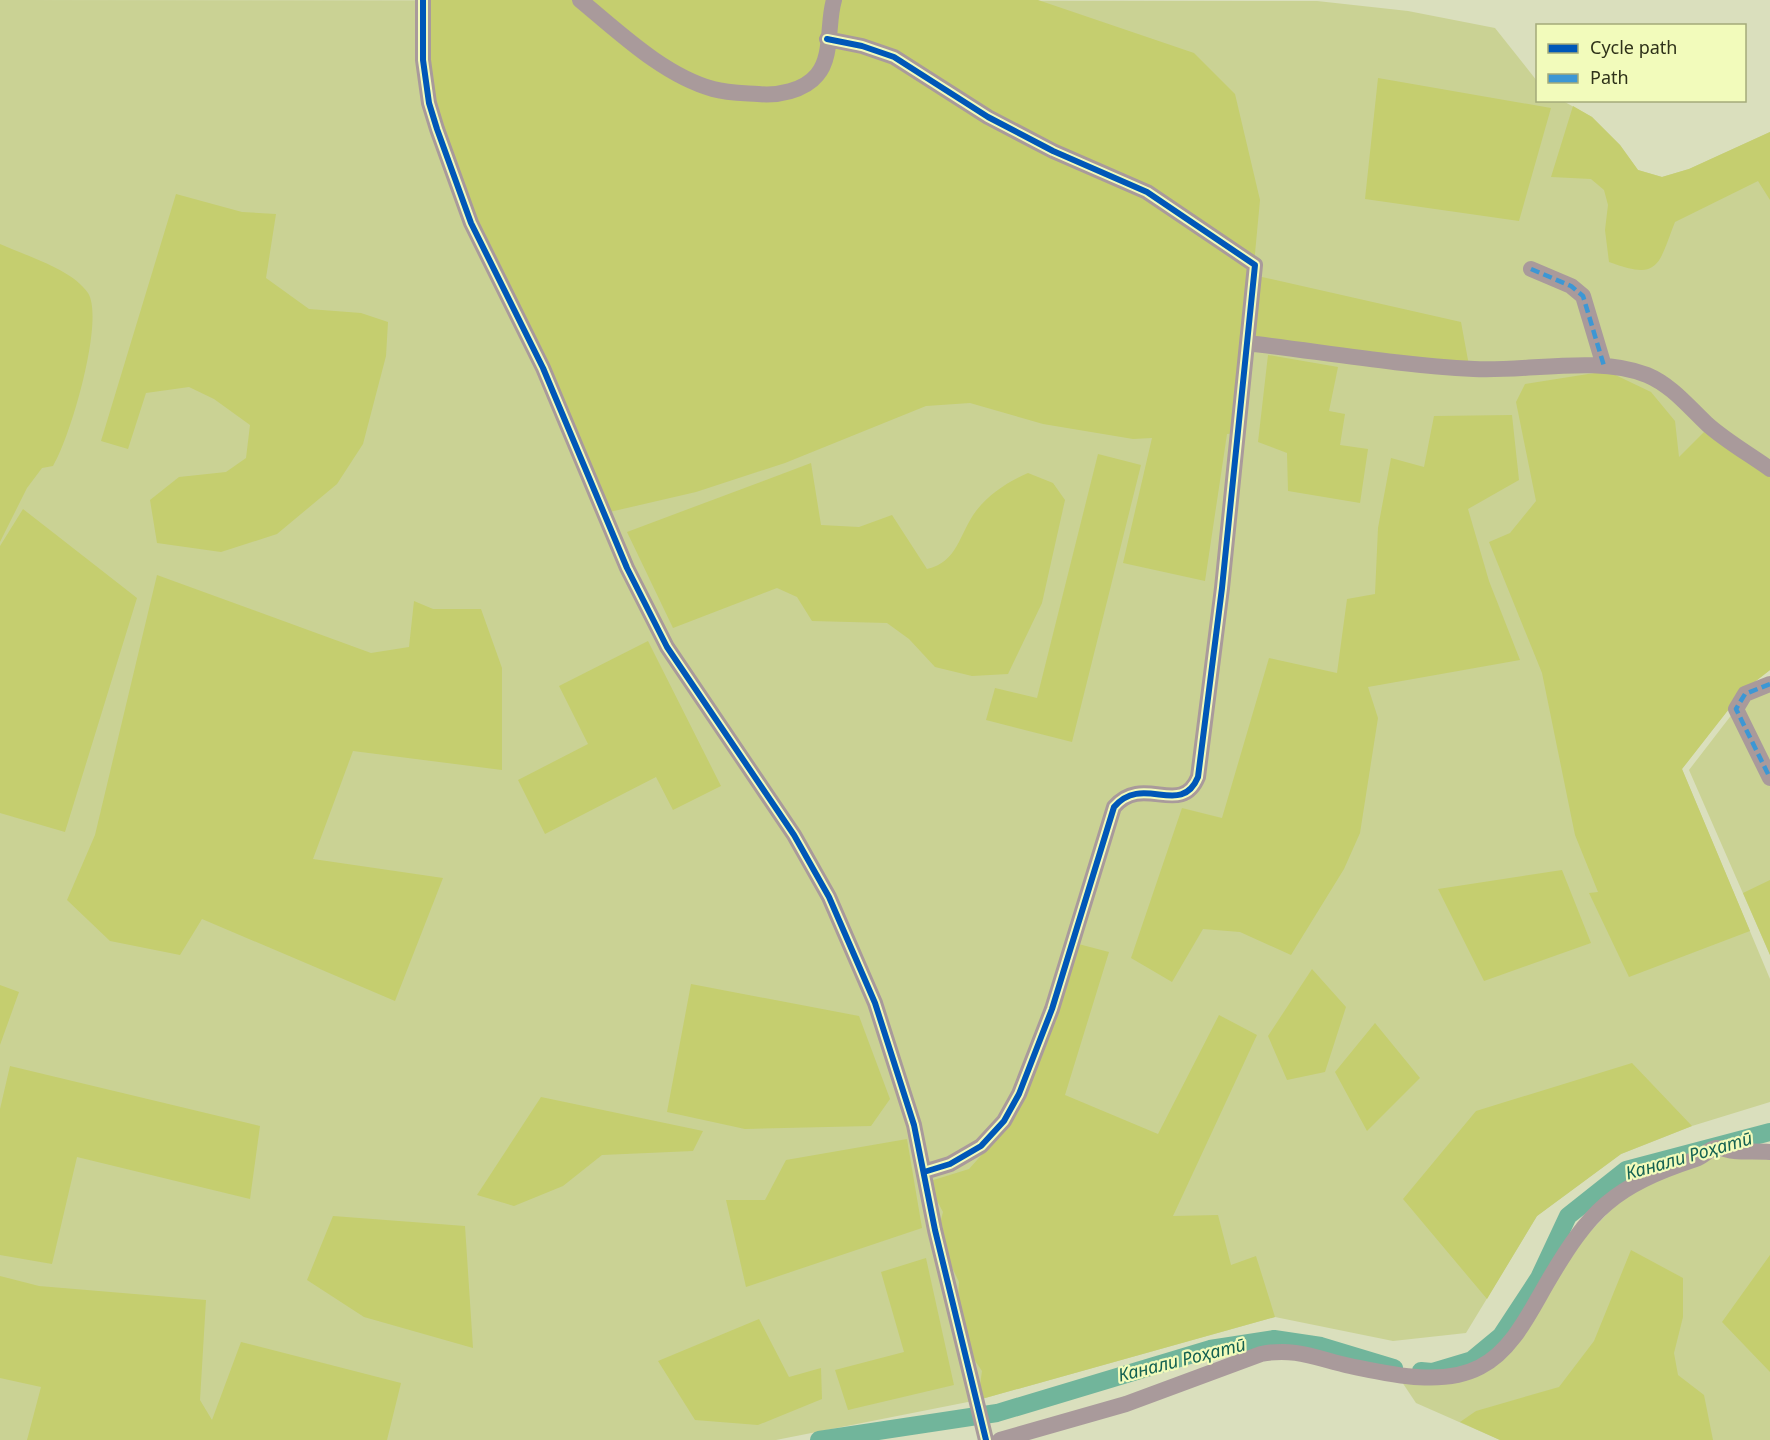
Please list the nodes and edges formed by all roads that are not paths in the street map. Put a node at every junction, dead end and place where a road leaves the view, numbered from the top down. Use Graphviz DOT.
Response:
graph roads {
  1 [pos="423,0"];
  2 [pos="580,0"];
  3 [pos="834,0"];
  4 [pos="827,39"];
  5 [pos="1531,269"];
  6 [pos="1247,344"];
  7 [pos="1604,366"];
  8 [pos="1770,469"];
  9 [pos="1770,684"];
  10 [pos="1770,778"];
  11 [pos="1770,1152"];
  12 [pos="924,1172"];
  13 [pos="990,1438"];
  1 -- 12 [label="street"];
  2 -- 4 [label="street"];
  3 -- 4 [label="street"];
  4 -- 6 [label="street"];
  5 -- 7 [label="street"];
  6 -- 7 [label="street"];
  6 -- 12 [label="street"];
  7 -- 8 [label="street"];
  9 -- 10 [label="street"];
  11 -- 13 [label="street"];
  12 -- 13 [label="street"];
}
